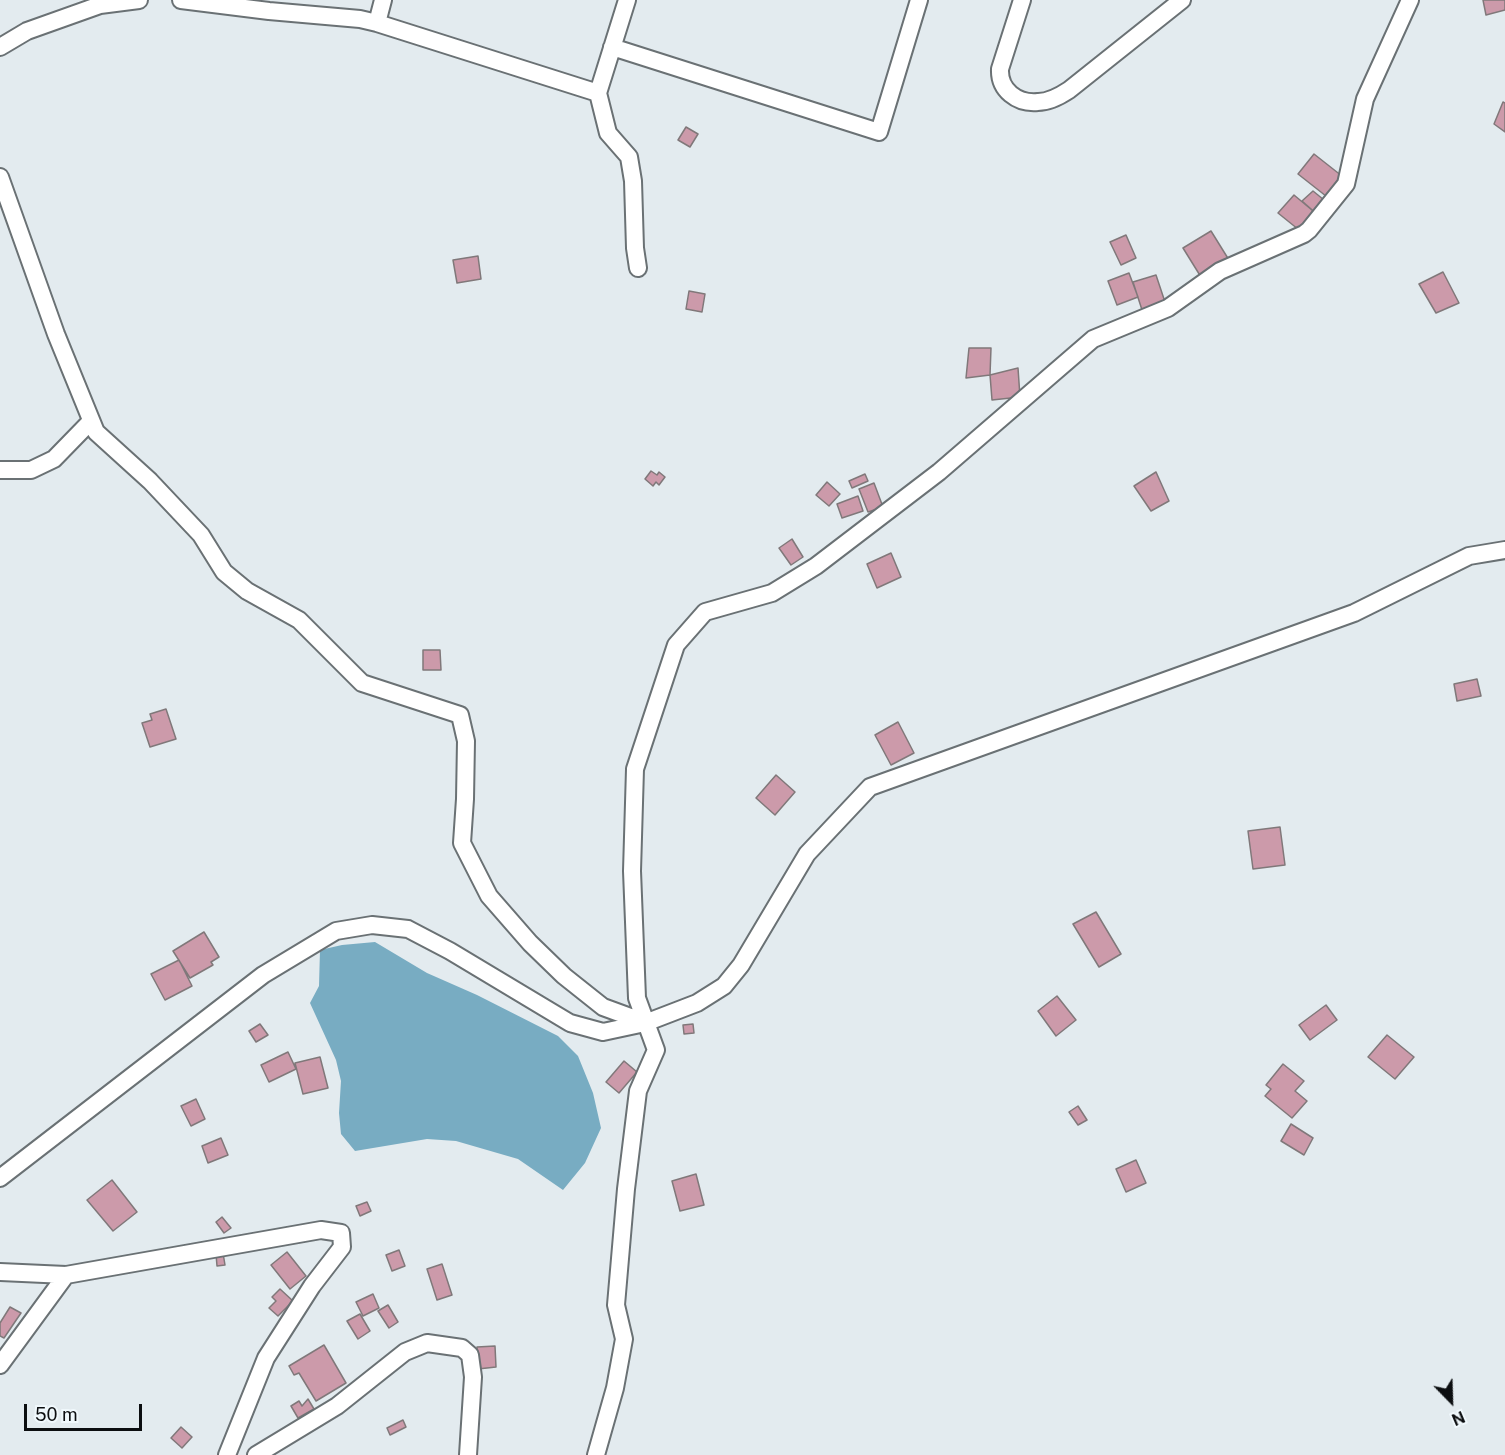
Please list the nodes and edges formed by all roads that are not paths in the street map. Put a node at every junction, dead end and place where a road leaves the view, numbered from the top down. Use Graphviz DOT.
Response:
graph roads {
  1 [pos="139,0"];
  2 [pos="181,0"];
  3 [pos="383,0"];
  4 [pos="627,0"];
  5 [pos="919,0"];
  6 [pos="1022,0"];
  7 [pos="1182,0"];
  8 [pos="1410,0"];
  9 [pos="377,22"];
  10 [pos="0,47"];
  11 [pos="612,47"];
  12 [pos="598,93"];
  13 [pos="0,177"];
  14 [pos="638,268"];
  15 [pos="92,421"];
  16 [pos="0,470"];
  17 [pos="1505,550"];
  18 [pos="645,1023"];
  19 [pos="0,1178"];
  20 [pos="0,1272"];
  21 [pos="66,1275"];
  22 [pos="0,1365"];
  23 [pos="227,1455"];
  24 [pos="256,1455"];
  25 [pos="468,1455"];
  26 [pos="596,1455"];
  1 -- 10 [label="street"];
  2 -- 9 [label="street"];
  3 -- 9 [label="street"];
  4 -- 11 [label="street"];
  5 -- 11 [label="street"];
  6 -- 7 [label="street"];
  8 -- 18 [label="street"];
  9 -- 12 [label="street"];
  11 -- 12 [label="street"];
  12 -- 14 [label="street"];
  13 -- 15 [label="street"];
  15 -- 16 [label="street"];
  15 -- 18 [label="street"];
  17 -- 18 [label="street"];
  18 -- 19 [label="street"];
  18 -- 26 [label="street"];
  20 -- 21 [label="street"];
  21 -- 22 [label="street"];
  21 -- 23 [label="street"];
  24 -- 25 [label="street"];
}
